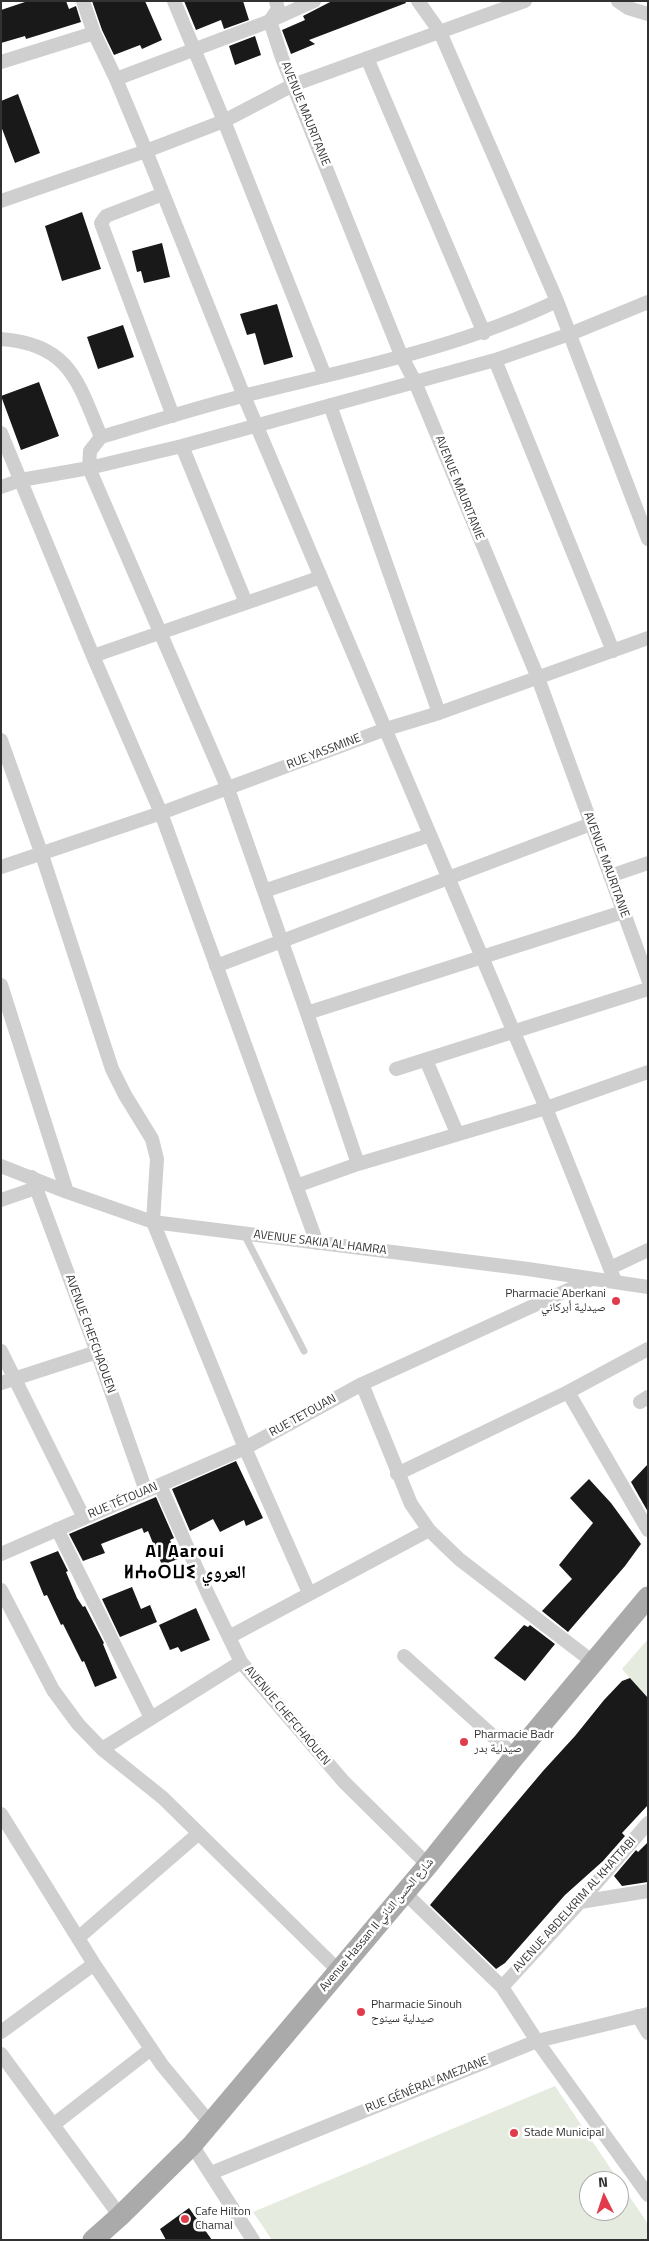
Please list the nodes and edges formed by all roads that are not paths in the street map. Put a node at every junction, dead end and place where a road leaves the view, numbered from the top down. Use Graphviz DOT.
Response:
graph roads {
  1 [pos="82,1"];
  2 [pos="174,1"];
  3 [pos="276,1"];
  4 [pos="314,1"];
  5 [pos="418,1"];
  6 [pos="525,1"];
  7 [pos="627,3"];
  8 [pos="648,14"];
  9 [pos="270,21"];
  10 [pos="440,32"];
  11 [pos="94,33"];
  12 [pos="195,49"];
  13 [pos="367,58"];
  14 [pos="1,62"];
  15 [pos="116,79"];
  16 [pos="293,85"];
  17 [pos="224,120"];
  18 [pos="146,151"];
  19 [pos="163,194"];
  20 [pos="1,201"];
  21 [pos="557,301"];
  22 [pos="648,302"];
  23 [pos="484,332"];
  24 [pos="570,334"];
  25 [pos="1,339"];
  26 [pos="401,355"];
  27 [pos="495,360"];
  28 [pos="325,376"];
  29 [pos="415,382"];
  30 [pos="244,396"];
  31 [pos="330,405"];
  32 [pos="174,416"];
  33 [pos="256,424"];
  34 [pos="1,433"];
  35 [pos="101,437"];
  36 [pos="182,446"];
  37 [pos="89,468"];
  38 [pos="21,480"];
  39 [pos="1,487"];
  40 [pos="648,539"];
  41 [pos="321,577"];
  42 [pos="246,602"];
  43 [pos="160,631"];
  44 [pos="648,638"];
  45 [pos="613,651"];
  46 [pos="93,656"];
  47 [pos="538,678"];
  48 [pos="439,713"];
  49 [pos="386,729"];
  50 [pos="1,740"];
  51 [pos="228,789"];
  52 [pos="161,813"];
  53 [pos="591,824"];
  54 [pos="430,835"];
  55 [pos="42,855"];
  56 [pos="648,863"];
  57 [pos="1,867"];
  58 [pos="610,876"];
  59 [pos="449,879"];
  60 [pos="264,891"];
  61 [pos="623,912"];
  62 [pos="282,941"];
  63 [pos="481,957"];
  64 [pos="216,966"];
  65 [pos="648,979"];
  66 [pos="1,985"];
  67 [pos="648,989"];
  68 [pos="307,1013"];
  69 [pos="512,1033"];
  70 [pos="426,1060"];
  71 [pos="396,1069"];
  72 [pos="648,1072"];
  73 [pos="546,1108"];
  74 [pos="457,1133"];
  75 [pos="358,1164"];
  76 [pos="1,1166"];
  77 [pos="34,1182"];
  78 [pos="296,1186"];
  79 [pos="67,1192"];
  80 [pos="1,1200"];
  81 [pos="153,1222"];
  82 [pos="244,1234"];
  83 [pos="317,1243"];
  84 [pos="648,1250"];
  85 [pos="610,1268"];
  86 [pos="593,1278"];
  87 [pos="615,1281"];
  88 [pos="648,1288"];
  89 [pos="648,1349"];
  90 [pos="1,1351"];
  91 [pos="304,1351"];
  92 [pos="97,1352"];
  93 [pos="15,1379"];
  94 [pos="1,1383"];
  95 [pos="362,1384"];
  96 [pos="568,1392"];
  97 [pos="245,1448"];
  98 [pos="398,1474"];
  99 [pos="160,1485"];
  100 [pos="146,1491"];
  101 [pos="84,1518"];
  102 [pos="57,1529"];
  103 [pos="429,1530"];
  104 [pos="648,1530"];
  105 [pos="1,1554"];
  106 [pos="1,1590"];
  107 [pos="309,1593"];
  108 [pos="648,1597"];
  109 [pos="229,1637"];
  110 [pos="404,1656"];
  111 [pos="241,1662"];
  112 [pos="593,1662"];
  113 [pos="151,1718"];
  114 [pos="102,1748"];
  115 [pos="515,1756"];
  116 [pos="1,1814"];
  117 [pos="648,1822"];
  118 [pos="199,1833"];
  119 [pos="428,1865"];
  120 [pos="648,1891"];
  121 [pos="404,1892"];
  122 [pos="580,1902"];
  123 [pos="78,1938"];
  124 [pos="94,1964"];
  125 [pos="339,1971"];
  126 [pos="502,1987"];
  127 [pos="643,2015"];
  128 [pos="1,2032"];
  129 [pos="648,2033"];
  130 [pos="537,2041"];
  131 [pos="152,2049"];
  132 [pos="1,2054"];
  133 [pos="210,2123"];
  134 [pos="53,2126"];
  135 [pos="192,2145"];
  136 [pos="211,2173"];
  137 [pos="648,2195"];
  138 [pos="120,2216"];
  139 [pos="94,2240"];
  140 [pos="253,2240"];
  1 -- 11 [label="street"];
  2 -- 12 [label="street"];
  3 -- 9 [label="street"];
  4 -- 9 [label="street"];
  5 -- 10 [label="street"];
  6 -- 10 [label="street"];
  7 -- 8 [label="street"];
  9 -- 12 [label="street"];
  9 -- 16 [label="street, AVENUE MAURITANIE"];
  10 -- 13 [label="street"];
  10 -- 21 [label="street"];
  11 -- 14 [label="street"];
  11 -- 15 [label="street"];
  12 -- 15 [label="street"];
  12 -- 17 [label="street"];
  13 -- 16 [label="street"];
  13 -- 23 [label="street"];
  15 -- 18 [label="street"];
  16 -- 17 [label="street"];
  16 -- 26 [label="street, AVENUE MAURITANIE"];
  17 -- 18 [label="street"];
  17 -- 28 [label="street"];
  18 -- 19 [label="street"];
  18 -- 20 [label="street"];
  19 -- 30 [label="street"];
  19 -- 32 [label="street"];
  21 -- 23 [label="street"];
  21 -- 24 [label="street"];
  22 -- 24 [label="street"];
  23 -- 26 [label="street"];
  24 -- 27 [label="street"];
  24 -- 40 [label="street"];
  25 -- 35 [label="street"];
  26 -- 28 [label="street"];
  26 -- 29 [label="street, AVENUE MAURITANIE"];
  27 -- 29 [label="street"];
  27 -- 45 [label="street"];
  28 -- 30 [label="street"];
  29 -- 31 [label="street"];
  29 -- 47 [label="street, AVENUE MAURITANIE"];
  30 -- 32 [label="street"];
  30 -- 33 [label="street"];
  31 -- 33 [label="street"];
  31 -- 48 [label="street"];
  32 -- 35 [label="street"];
  33 -- 36 [label="street"];
  33 -- 41 [label="street"];
  34 -- 38 [label="street"];
  35 -- 37 [label="street"];
  36 -- 37 [label="street"];
  36 -- 42 [label="street"];
  37 -- 38 [label="street"];
  37 -- 43 [label="street"];
  38 -- 39 [label="street"];
  38 -- 46 [label="street"];
  41 -- 42 [label="street"];
  41 -- 49 [label="street"];
  42 -- 43 [label="street"];
  43 -- 46 [label="street"];
  43 -- 51 [label="street"];
  44 -- 45 [label="street, RUE YASSMINE"];
  45 -- 47 [label="street, RUE YASSMINE"];
  46 -- 52 [label="street"];
  47 -- 48 [label="street, RUE YASSMINE"];
  47 -- 53 [label="street, AVENUE MAURITANIE"];
  48 -- 49 [label="street, RUE YASSMINE"];
  49 -- 51 [label="street, RUE YASSMINE"];
  49 -- 54 [label="street"];
  50 -- 55 [label="street"];
  51 -- 52 [label="street, RUE YASSMINE"];
  51 -- 60 [label="street"];
  52 -- 55 [label="street, RUE YASSMINE"];
  52 -- 64 [label="street"];
  53 -- 58 [label="street, AVENUE MAURITANIE"];
  53 -- 59 [label="street"];
  54 -- 59 [label="street"];
  54 -- 60 [label="street"];
  55 -- 57 [label="street, RUE YASSMINE"];
  55 -- 81 [label="street"];
  56 -- 58 [label="street"];
  58 -- 61 [label="street, AVENUE MAURITANIE"];
  59 -- 62 [label="street"];
  59 -- 63 [label="street"];
  60 -- 62 [label="street"];
  61 -- 63 [label="street"];
  61 -- 65 [label="street, AVENUE MAURITANIE"];
  62 -- 64 [label="street"];
  62 -- 68 [label="street"];
  63 -- 68 [label="street"];
  63 -- 69 [label="street"];
  64 -- 78 [label="street"];
  66 -- 79 [label="street"];
  67 -- 69 [label="street"];
  68 -- 75 [label="street"];
  69 -- 70 [label="street"];
  69 -- 73 [label="street"];
  70 -- 71 [label="street"];
  70 -- 74 [label="street"];
  72 -- 73 [label="street"];
  73 -- 74 [label="street"];
  73 -- 85 [label="street"];
  74 -- 75 [label="street"];
  75 -- 78 [label="street"];
  76 -- 77 [label="street, AVENUE SAKIA AL HAMRA"];
  77 -- 79 [label="street, AVENUE SAKIA AL HAMRA"];
  77 -- 80 [label="street"];
  77 -- 92 [label="street, AVENUE CHEFCHAOUEN"];
  78 -- 83 [label="street"];
  79 -- 81 [label="street, AVENUE SAKIA AL HAMRA"];
  81 -- 82 [label="street, AVENUE SAKIA AL HAMRA"];
  81 -- 97 [label="street"];
  82 -- 83 [label="street, AVENUE SAKIA AL HAMRA"];
  82 -- 91 [label="lane"];
  83 -- 86 [label="street, AVENUE SAKIA AL HAMRA"];
  84 -- 85 [label="street"];
  85 -- 87 [label="street"];
  86 -- 87 [label="street, AVENUE SAKIA AL HAMRA"];
  86 -- 95 [label="street"];
  87 -- 88 [label="street, AVENUE SAKIA AL HAMRA"];
  89 -- 96 [label="street"];
  90 -- 93 [label="street"];
  92 -- 93 [label="street"];
  92 -- 100 [label="street, AVENUE CHEFCHAOUEN"];
  93 -- 94 [label="street"];
  93 -- 101 [label="street"];
  95 -- 97 [label="street, RUE TETOUAN"];
  95 -- 98 [label="street"];
  96 -- 98 [label="street"];
  96 -- 104 [label="street"];
  97 -- 99 [label="street, RUE TÉTOUAN"];
  97 -- 107 [label="street"];
  98 -- 103 [label="street"];
  99 -- 100 [label="street, RUE TÉTOUAN"];
  99 -- 109 [label="street, AVENUE CHEFCHAOUEN"];
  100 -- 101 [label="street, RUE TÉTOUAN"];
  101 -- 102 [label="street, RUE TÉTOUAN"];
  102 -- 105 [label="street, RUE TÉTOUAN"];
  102 -- 113 [label="street"];
  103 -- 107 [label="street"];
  103 -- 112 [label="street"];
  106 -- 114 [label="street"];
  107 -- 109 [label="street"];
  108 -- 112 [label="main road, Avenue Hassan II شارع الحسن الثاني"];
  109 -- 111 [label="street, AVENUE CHEFCHAOUEN"];
  110 -- 115 [label="street"];
  111 -- 113 [label="street"];
  111 -- 119 [label="street, AVENUE CHEFCHAOUEN"];
  112 -- 115 [label="main road, Avenue Hassan II شارع الحسن الثاني"];
  113 -- 114 [label="street"];
  114 -- 118 [label="street"];
  115 -- 119 [label="main road, Avenue Hassan II شارع الحسن الثاني"];
  116 -- 123 [label="street"];
  117 -- 122 [label="street, AVENUE ABDELKRIM AL KHATTABI"];
  118 -- 123 [label="street"];
  118 -- 125 [label="street"];
  119 -- 121 [label="main road, Avenue Hassan II شارع الحسن الثاني"];
  120 -- 122 [label="street"];
  121 -- 125 [label="main road, Avenue Hassan II شارع الحسن الثاني"];
  121 -- 126 [label="street"];
  122 -- 126 [label="street, AVENUE ABDELKRIM AL KHATTABI"];
  123 -- 124 [label="street"];
  124 -- 128 [label="street"];
  124 -- 131 [label="street"];
  125 -- 133 [label="main road, Avenue Hassan II شارع الحسن الثاني"];
  126 -- 130 [label="street"];
  127 -- 129 [label="street"];
  127 -- 130 [label="street, RUE GÉNÉRAL AMEZIANE"];
  130 -- 136 [label="street, RUE GÉNÉRAL AMEZIANE"];
  130 -- 137 [label="street"];
  131 -- 133 [label="street"];
  131 -- 134 [label="street"];
  132 -- 134 [label="street"];
  133 -- 135 [label="main road, Avenue Hassan II شارع الحسن الثاني"];
  134 -- 138 [label="street"];
  135 -- 136 [label="street"];
  135 -- 138 [label="main road, Avenue Hassan II شارع الحسن الثاني"];
  136 -- 140 [label="street"];
  138 -- 139 [label="main road, Avenue Hassan II شارع الحسن الثاني"];
}
